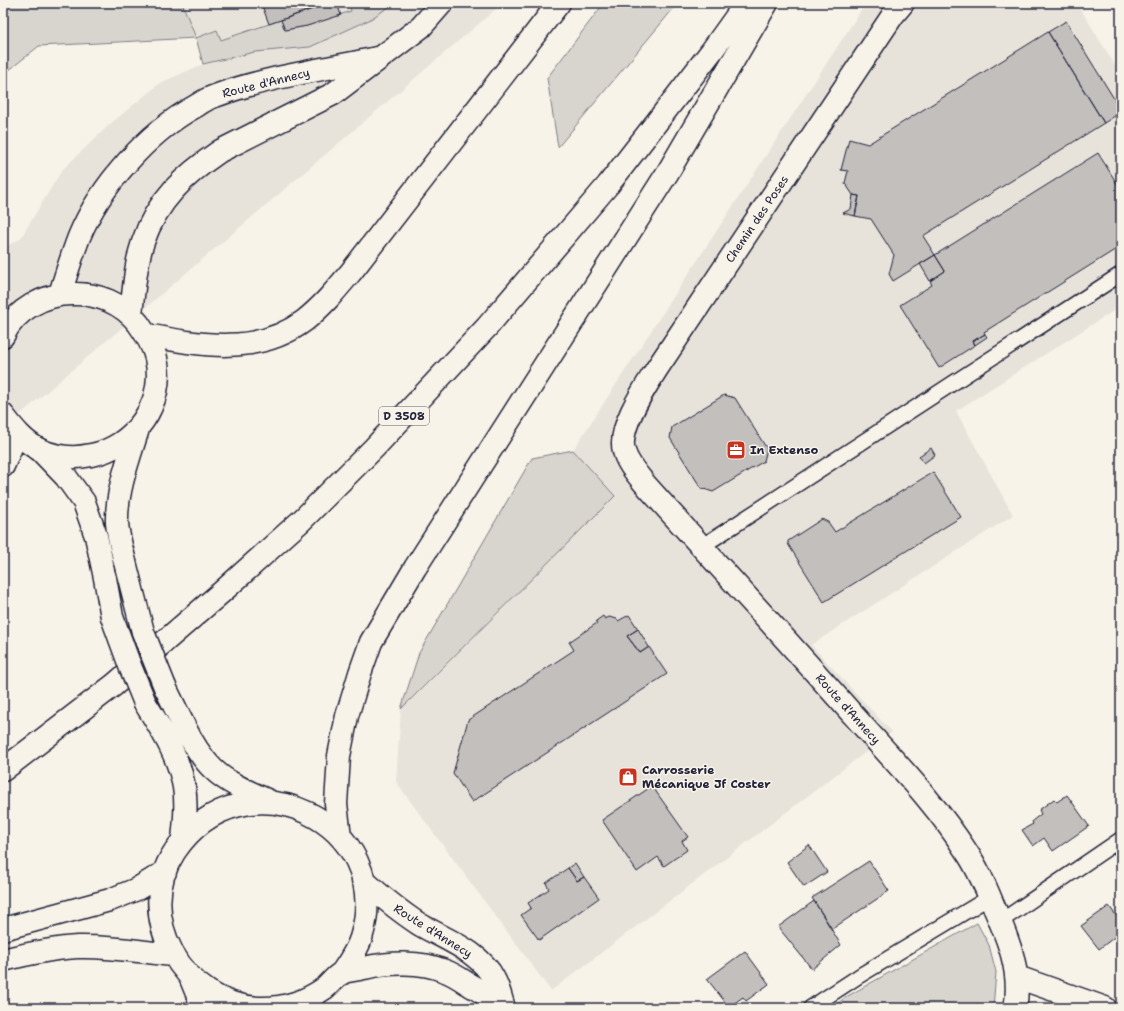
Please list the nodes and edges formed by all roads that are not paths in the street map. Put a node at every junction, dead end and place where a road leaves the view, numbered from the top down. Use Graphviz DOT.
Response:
graph roads {
  1 [pos="442,3"];
  2 [pos="559,3"];
  3 [pos="746,3"];
  4 [pos="767,3"];
  5 [pos="903,3"];
  6 [pos="384,56"];
  7 [pos="1121,274"];
  8 [pos="60,294"];
  9 [pos="12,314"];
  10 [pos="131,314"];
  11 [pos="147,334"];
  12 [pos="3,336"];
  13 [pos="3,415"];
  14 [pos="138,429"];
  15 [pos="17,433"];
  16 [pos="623,440"];
  17 [pos="40,450"];
  18 [pos="3,466"];
  19 [pos="701,547"];
  20 [pos="3,770"];
  21 [pos="270,802"];
  22 [pos="340,836"];
  23 [pos="1121,839"];
  24 [pos="183,840"];
  25 [pos="165,872"];
  26 [pos="363,880"];
  27 [pos="990,897"];
  28 [pos="1001,921"];
  29 [pos="3,930"];
  30 [pos="173,955"];
  31 [pos="3,960"];
  32 [pos="341,974"];
  33 [pos="1017,977"];
  34 [pos="191,979"];
  35 [pos="292,1006"];
  36 [pos="201,1008"];
  37 [pos="499,1008"];
  38 [pos="504,1008"];
  39 [pos="810,1008"];
  40 [pos="1016,1008"];
  41 [pos="1105,1008"];
  1 -- 6 [label="main road, Route d'Annecy"];
  2 -- 11 [label="main road"];
  3 -- 20 [label="main road, D 3508"];
  4 -- 22 [label="main road"];
  5 -- 16 [label="main road, Chemin des Poses"];
  6 -- 8 [label="main road, Route d'Annecy"];
  6 -- 10 [label="main road, Route d'Annecy"];
  7 -- 19 [label="lane"];
  8 -- 9 [label="main road"];
  8 -- 10 [label="main road"];
  9 -- 12 [label="main road"];
  10 -- 11 [label="main road"];
  11 -- 14 [label="main road"];
  13 -- 15 [label="main road"];
  14 -- 17 [label="main road"];
  14 -- 21 [label="main road, bridge"];
  15 -- 17 [label="main road"];
  15 -- 18 [label="main road"];
  16 -- 19 [label="main road, Route d'Annecy"];
  17 -- 24 [label="main road, bridge"];
  19 -- 27 [label="main road, Route d'Annecy"];
  21 -- 22 [label="main road"];
  21 -- 24 [label="main road"];
  22 -- 26 [label="main road"];
  23 -- 28 [label="lane"];
  24 -- 25 [label="main road"];
  25 -- 29 [label="main road"];
  25 -- 30 [label="main road"];
  26 -- 32 [label="main road"];
  26 -- 38 [label="main road, Route d'Annecy"];
  27 -- 28 [label="main road, Route d'Annecy"];
  27 -- 39 [label="lane"];
  28 -- 33 [label="main road, Route d'Annecy"];
  30 -- 31 [label="main road"];
  30 -- 34 [label="main road"];
  32 -- 35 [label="main road"];
  32 -- 37 [label="main road"];
  33 -- 40 [label="main road, Route d'Annecy"];
  33 -- 41 [label="main road"];
  34 -- 35 [label="main road"];
  34 -- 36 [label="main road"];
}
